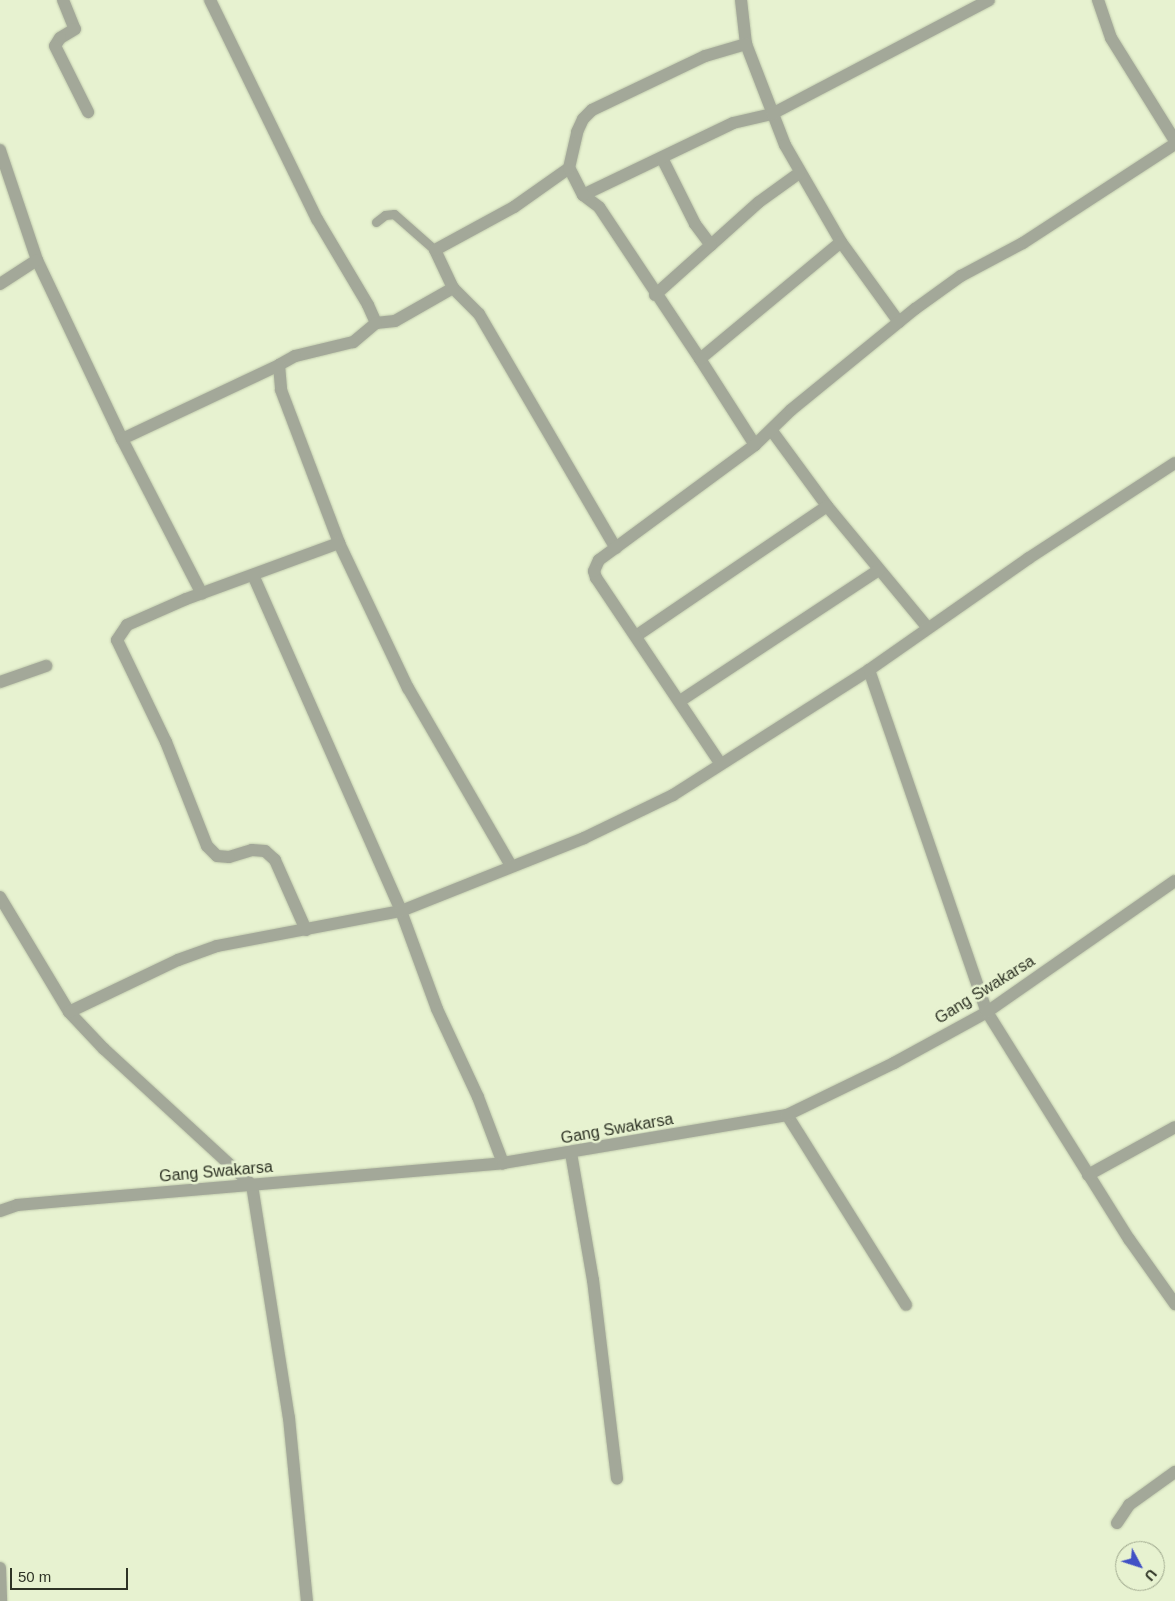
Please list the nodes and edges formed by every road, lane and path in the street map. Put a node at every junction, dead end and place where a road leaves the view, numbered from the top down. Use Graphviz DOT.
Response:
graph roads {
  1 [pos="62,0"];
  2 [pos="210,0"];
  3 [pos="741,0"];
  4 [pos="989,0"];
  5 [pos="1098,0"];
  6 [pos="746,44"];
  7 [pos="88,112"];
  8 [pos="772,114"];
  9 [pos="1175,142"];
  10 [pos="0,150"];
  11 [pos="662,158"];
  12 [pos="569,168"];
  13 [pos="800,173"];
  14 [pos="583,195"];
  15 [pos="376,222"];
  16 [pos="840,242"];
  17 [pos="711,245"];
  18 [pos="435,250"];
  19 [pos="37,260"];
  20 [pos="0,284"];
  21 [pos="453,288"];
  22 [pos="655,295"];
  23 [pos="899,322"];
  24 [pos="376,323"];
  25 [pos="700,359"];
  26 [pos="279,365"];
  27 [pos="772,431"];
  28 [pos="122,439"];
  29 [pos="755,446"];
  30 [pos="1175,463"];
  31 [pos="827,506"];
  32 [pos="339,543"];
  33 [pos="616,548"];
  34 [pos="880,570"];
  35 [pos="253,575"];
  36 [pos="202,594"];
  37 [pos="928,628"];
  38 [pos="636,636"];
  39 [pos="46,666"];
  40 [pos="869,670"];
  41 [pos="0,682"];
  42 [pos="680,701"];
  43 [pos="720,762"];
  44 [pos="511,866"];
  45 [pos="1175,881"];
  46 [pos="2,905"];
  47 [pos="401,911"];
  48 [pos="306,930"];
  49 [pos="69,1012"];
  50 [pos="987,1012"];
  51 [pos="788,1115"];
  52 [pos="1175,1127"];
  53 [pos="571,1153"];
  54 [pos="503,1163"];
  55 [pos="1088,1175"];
  56 [pos="252,1185"];
  57 [pos="0,1211"];
  58 [pos="1175,1304"];
  59 [pos="906,1305"];
  60 [pos="1175,1472"];
  61 [pos="618,1479"];
  62 [pos="1117,1523"];
  63 [pos="0,1568"];
  64 [pos="1,1601"];
  65 [pos="308,1601"];
  1 -- 7 [label="street"];
  2 -- 24 [label="street"];
  3 -- 6 [label="street"];
  4 -- 8 [label="street"];
  5 -- 9 [label="street"];
  6 -- 8 [label="street"];
  6 -- 12 [label="street"];
  8 -- 11 [label="street"];
  8 -- 13 [label="street"];
  9 -- 23 [label="street"];
  10 -- 19 [label="street"];
  11 -- 14 [label="street"];
  11 -- 17 [label="street"];
  12 -- 14 [label="street"];
  12 -- 18 [label="street"];
  13 -- 16 [label="street"];
  13 -- 17 [label="street"];
  14 -- 22 [label="street"];
  15 -- 18 [label="lane"];
  16 -- 23 [label="street"];
  16 -- 25 [label="street"];
  17 -- 22 [label="street"];
  18 -- 21 [label="street"];
  19 -- 20 [label="street"];
  19 -- 28 [label="street"];
  21 -- 24 [label="street"];
  21 -- 33 [label="street"];
  22 -- 25 [label="street"];
  23 -- 27 [label="street"];
  24 -- 26 [label="street"];
  25 -- 29 [label="street"];
  26 -- 28 [label="street"];
  26 -- 32 [label="street"];
  27 -- 29 [label="street"];
  27 -- 31 [label="street"];
  28 -- 36 [label="street"];
  29 -- 33 [label="street"];
  30 -- 37 [label="street"];
  31 -- 34 [label="street"];
  31 -- 38 [label="street"];
  32 -- 35 [label="street"];
  32 -- 44 [label="street"];
  33 -- 38 [label="street"];
  34 -- 37 [label="street"];
  34 -- 42 [label="street"];
  35 -- 36 [label="street"];
  35 -- 47 [label="street"];
  36 -- 48 [label="street"];
  37 -- 40 [label="street"];
  38 -- 42 [label="street"];
  39 -- 41 [label="street"];
  40 -- 43 [label="street"];
  40 -- 50 [label="street"];
  42 -- 43 [label="street"];
  43 -- 44 [label="street"];
  44 -- 47 [label="street"];
  45 -- 50 [label="street, Gang Swakarsa"];
  46 -- 49 [label="street"];
  47 -- 48 [label="street"];
  47 -- 54 [label="street"];
  48 -- 49 [label="street"];
  49 -- 56 [label="street"];
  50 -- 51 [label="street, Gang Swakarsa"];
  50 -- 55 [label="street"];
  51 -- 53 [label="street, Gang Swakarsa"];
  51 -- 59 [label="street"];
  52 -- 55 [label="street"];
  53 -- 54 [label="street, Gang Swakarsa"];
  53 -- 61 [label="street"];
  54 -- 56 [label="street, Gang Swakarsa"];
  55 -- 58 [label="street"];
  56 -- 57 [label="street, Gang Swakarsa"];
  56 -- 65 [label="street"];
  60 -- 62 [label="street"];
  63 -- 64 [label="street"];
}
